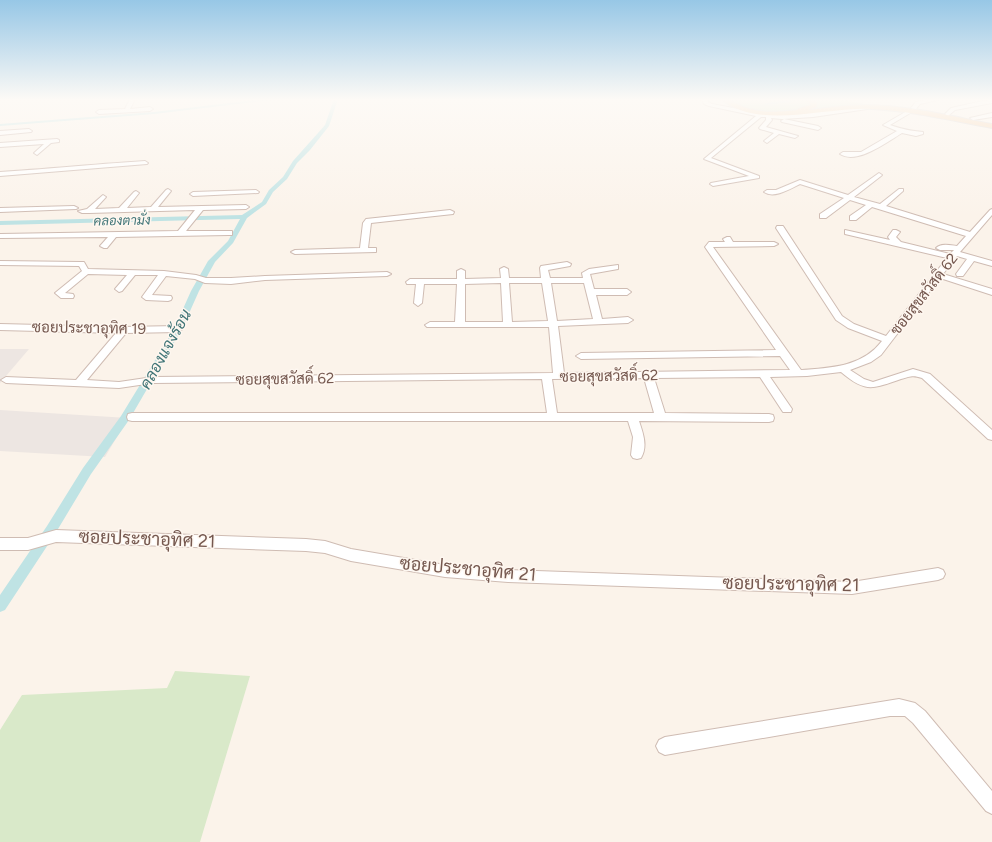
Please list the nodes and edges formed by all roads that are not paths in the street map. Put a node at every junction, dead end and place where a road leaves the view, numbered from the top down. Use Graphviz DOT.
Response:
graph roads {
  1 [pos="732,138"];
  2 [pos="770,138"];
  3 [pos="889,138"];
  4 [pos="57,141"];
  5 [pos="767,141"];
  6 [pos="49,142"];
  7 [pos="0,145"];
  8 [pos="37,153"];
  9 [pos="843,154"];
  10 [pos="145,163"];
  11 [pos="0,174"];
  12 [pos="879,175"];
  13 [pos="713,184"];
  14 [pos="900,190"];
  15 [pos="168,191"];
  16 [pos="256,192"];
  17 [pos="767,192"];
  18 [pos="136,193"];
  19 [pos="102,197"];
  20 [pos="847,197"];
  21 [pos="871,204"];
  22 [pos="246,207"];
  23 [pos="74,208"];
  24 [pos="201,208"];
  25 [pos="881,208"];
  26 [pos="182,209"];
  27 [pos="0,210"];
  28 [pos="121,210"];
  29 [pos="152,210"];
  30 [pos="992,211"];
  31 [pos="450,212"];
  32 [pos="823,216"];
  33 [pos="853,218"];
  34 [pos="780,228"];
  35 [pos="848,232"];
  36 [pos="896,232"];
  37 [pos="229,233"];
  38 [pos="114,234"];
  39 [pos="181,234"];
  40 [pos="971,235"];
  41 [pos="0,236"];
  42 [pos="774,244"];
  43 [pos="898,244"];
  44 [pos="104,246"];
  45 [pos="940,248"];
  46 [pos="364,250"];
  47 [pos="373,250"];
  48 [pos="295,252"];
  49 [pos="956,253"];
  50 [pos="972,258"];
  51 [pos="0,263"];
  52 [pos="567,264"];
  53 [pos="992,264"];
  54 [pos="615,267"];
  55 [pos="504,269"];
  56 [pos="86,271"];
  57 [pos="461,271"];
  58 [pos="133,272"];
  59 [pos="164,273"];
  60 [pos="387,274"];
  61 [pos="960,274"];
  62 [pos="938,275"];
  63 [pos="547,280"];
  64 [pos="588,280"];
  65 [pos="461,281"];
  66 [pos="505,281"];
  67 [pos="410,282"];
  68 [pos="420,282"];
  69 [pos="119,288"];
  70 [pos="591,292"];
  71 [pos="627,292"];
  72 [pos="992,292"];
  73 [pos="70,296"];
  74 [pos="168,298"];
  75 [pos="826,299"];
  76 [pos="418,303"];
  77 [pos="628,320"];
  78 [pos="598,321"];
  79 [pos="834,322"];
  80 [pos="508,323"];
  81 [pos="460,324"];
  82 [pos="553,324"];
  83 [pos="430,325"];
  84 [pos="0,327"];
  85 [pos="178,329"];
  86 [pos="123,330"];
  87 [pos="888,340"];
  88 [pos="783,353"];
  89 [pos="581,356"];
  90 [pos="842,368"];
  91 [pos="797,372"];
  92 [pos="763,374"];
  93 [pos="648,376"];
  94 [pos="548,377"];
  95 [pos="559,377"];
  96 [pos="6,380"];
  97 [pos="78,384"];
  98 [pos="787,409"];
  99 [pos="552,413"];
  100 [pos="132,417"];
  101 [pos="632,417"];
  102 [pos="661,417"];
  103 [pos="769,418"];
  104 [pos="992,436"];
  105 [pos="637,455"];
  106 [pos="0,544"];
  107 [pos="938,574"];
  108 [pos="665,746"];
  109 [pos="992,805"];
  1 -- 13 [label="street"];
  2 -- 5 [label="street"];
  3 -- 9 [label="street"];
  4 -- 6 [label="street"];
  6 -- 7 [label="street"];
  6 -- 8 [label="street"];
  10 -- 11 [label="street"];
  12 -- 20 [label="street"];
  14 -- 25 [label="street"];
  15 -- 29 [label="street"];
  16 -- 26 [label="street"];
  17 -- 20 [label="street"];
  18 -- 28 [label="street"];
  19 -- 28 [label="street"];
  20 -- 21 [label="street"];
  20 -- 32 [label="street"];
  21 -- 25 [label="street"];
  21 -- 33 [label="street"];
  22 -- 24 [label="street"];
  23 -- 27 [label="street"];
  24 -- 26 [label="street"];
  24 -- 39 [label="street"];
  25 -- 40 [label="street"];
  26 -- 29 [label="street"];
  28 -- 29 [label="street"];
  30 -- 40 [label="street, ซอยสุขสวัสดิ์ 62"];
  31 -- 46 [label="street"];
  34 -- 75 [label="street"];
  35 -- 43 [label="street"];
  36 -- 43 [label="street"];
  37 -- 39 [label="street"];
  38 -- 39 [label="street"];
  38 -- 41 [label="street"];
  38 -- 44 [label="street"];
  40 -- 49 [label="street, ซอยสุขสวัสดิ์ 62"];
  42 -- 88 [label="street"];
  43 -- 49 [label="street"];
  45 -- 49 [label="street"];
  46 -- 47 [label="street"];
  46 -- 48 [label="street"];
  49 -- 50 [label="street"];
  49 -- 62 [label="street, ซอยสุขสวัสดิ์ 62"];
  50 -- 53 [label="street"];
  50 -- 61 [label="street"];
  51 -- 56 [label="street"];
  52 -- 63 [label="street"];
  54 -- 64 [label="street"];
  55 -- 66 [label="street"];
  56 -- 58 [label="street"];
  56 -- 73 [label="street"];
  57 -- 65 [label="street"];
  58 -- 59 [label="street"];
  58 -- 69 [label="street"];
  59 -- 60 [label="street"];
  59 -- 74 [label="street"];
  62 -- 72 [label="street"];
  62 -- 87 [label="street, ซอยสุขสวัสดิ์ 62"];
  63 -- 64 [label="street"];
  63 -- 66 [label="street"];
  63 -- 82 [label="street"];
  64 -- 70 [label="street"];
  65 -- 66 [label="street"];
  65 -- 68 [label="street"];
  65 -- 81 [label="street"];
  66 -- 80 [label="street"];
  67 -- 68 [label="street"];
  68 -- 76 [label="street"];
  70 -- 71 [label="street"];
  70 -- 78 [label="street"];
  75 -- 79 [label="street"];
  75 -- 87 [label="street"];
  77 -- 78 [label="street"];
  78 -- 82 [label="street"];
  80 -- 81 [label="street"];
  80 -- 82 [label="street"];
  81 -- 83 [label="street"];
  82 -- 95 [label="street"];
  84 -- 86 [label="street, ซอยประชาอุทิศ 19"];
  85 -- 86 [label="street, ซอยประชาอุทิศ 19"];
  86 -- 97 [label="street"];
  87 -- 90 [label="street, ซอยสุขสวัสดิ์ 62"];
  88 -- 89 [label="street"];
  88 -- 91 [label="street"];
  90 -- 91 [label="street, ซอยสุขสวัสดิ์ 62"];
  90 -- 104 [label="street"];
  91 -- 92 [label="street, ซอยสุขสวัสดิ์ 62"];
  92 -- 93 [label="street, ซอยสุขสวัสดิ์ 62"];
  92 -- 98 [label="street"];
  93 -- 95 [label="street, ซอยสุขสวัสดิ์ 62"];
  93 -- 102 [label="street"];
  94 -- 95 [label="street, ซอยสุขสวัสดิ์ 62"];
  94 -- 97 [label="street, ซอยสุขสวัสดิ์ 62"];
  94 -- 99 [label="street"];
  96 -- 97 [label="street, ซอยสุขสวัสดิ์ 62"];
  100 -- 101 [label="street"];
  101 -- 102 [label="street"];
  101 -- 105 [label="street"];
  102 -- 103 [label="street"];
  106 -- 107 [label="street, ซอยประชาอุทิศ 21"];
  108 -- 109 [label="street"];
}
